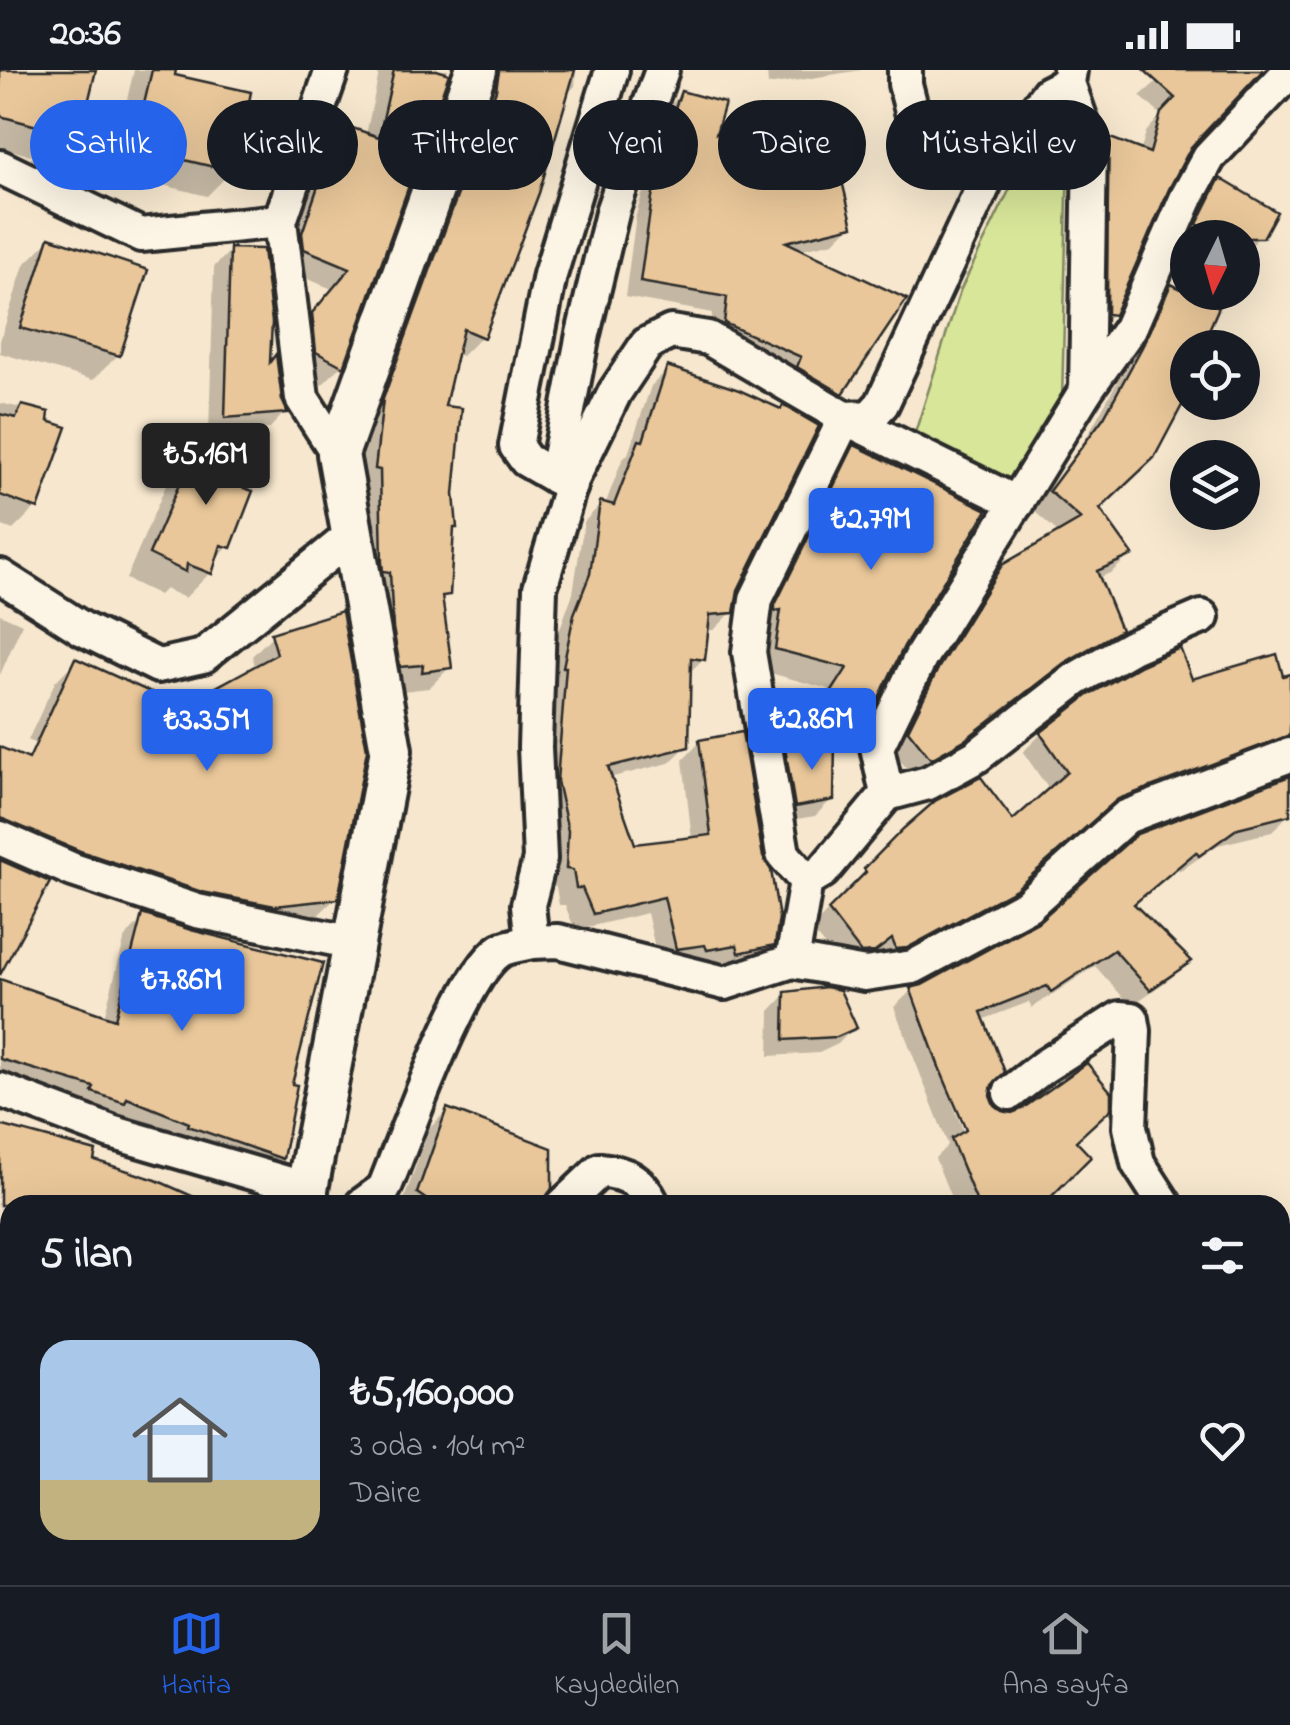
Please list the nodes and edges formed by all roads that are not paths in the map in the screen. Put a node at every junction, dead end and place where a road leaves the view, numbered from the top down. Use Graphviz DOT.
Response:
graph roads {
  1 [pos="332,70"];
  2 [pos="476,70"];
  3 [pos="612,70"];
  4 [pos="662,70"];
  5 [pos="905,70"];
  6 [pos="1290,71"];
  7 [pos="1069,77"];
  8 [pos="909,100"];
  9 [pos="1043,100"];
  10 [pos="0,167"];
  11 [pos="982,190"];
  12 [pos="280,221"];
  13 [pos="1086,390"];
  14 [pos="845,418"];
  15 [pos="338,454"];
  16 [pos="563,481"];
  17 [pos="1017,503"];
  18 [pos="352,535"];
  19 [pos="0,576"];
  20 [pos="1202,617"];
  21 [pos="1290,754"];
  22 [pos="888,794"];
  23 [pos="0,838"];
  24 [pos="806,881"];
  25 [pos="532,942"];
  26 [pos="354,943"];
  27 [pos="792,961"];
  28 [pos="0,1090"];
  29 [pos="1010,1093"];
  30 [pos="301,1195"];
  31 [pos="307,1195"];
  32 [pos="375,1195"];
  33 [pos="573,1195"];
  34 [pos="648,1195"];
  35 [pos="1158,1195"];
  1 -- 12 [label="street"];
  2 -- 15 [label="street"];
  3 -- 16 [label="street"];
  4 -- 16 [label="street"];
  5 -- 8 [label="street"];
  6 -- 13 [label="street"];
  7 -- 9 [label="street"];
  7 -- 13 [label="street"];
  10 -- 12 [label="street"];
  11 -- 14 [label="street"];
  12 -- 15 [label="street"];
  13 -- 17 [label="street"];
  14 -- 16 [label="street"];
  14 -- 17 [label="street"];
  14 -- 24 [label="street"];
  15 -- 18 [label="street"];
  16 -- 25 [label="street"];
  17 -- 22 [label="street"];
  18 -- 19 [label="street"];
  18 -- 26 [label="street"];
  20 -- 22 [label="street"];
  21 -- 27 [label="street"];
  22 -- 24 [label="street"];
  23 -- 26 [label="street"];
  24 -- 27 [label="street"];
  25 -- 27 [label="street"];
  25 -- 32 [label="street"];
  26 -- 31 [label="street"];
  28 -- 30 [label="street"];
  29 -- 35 [label="street"];
  33 -- 34 [label="street"];
}
